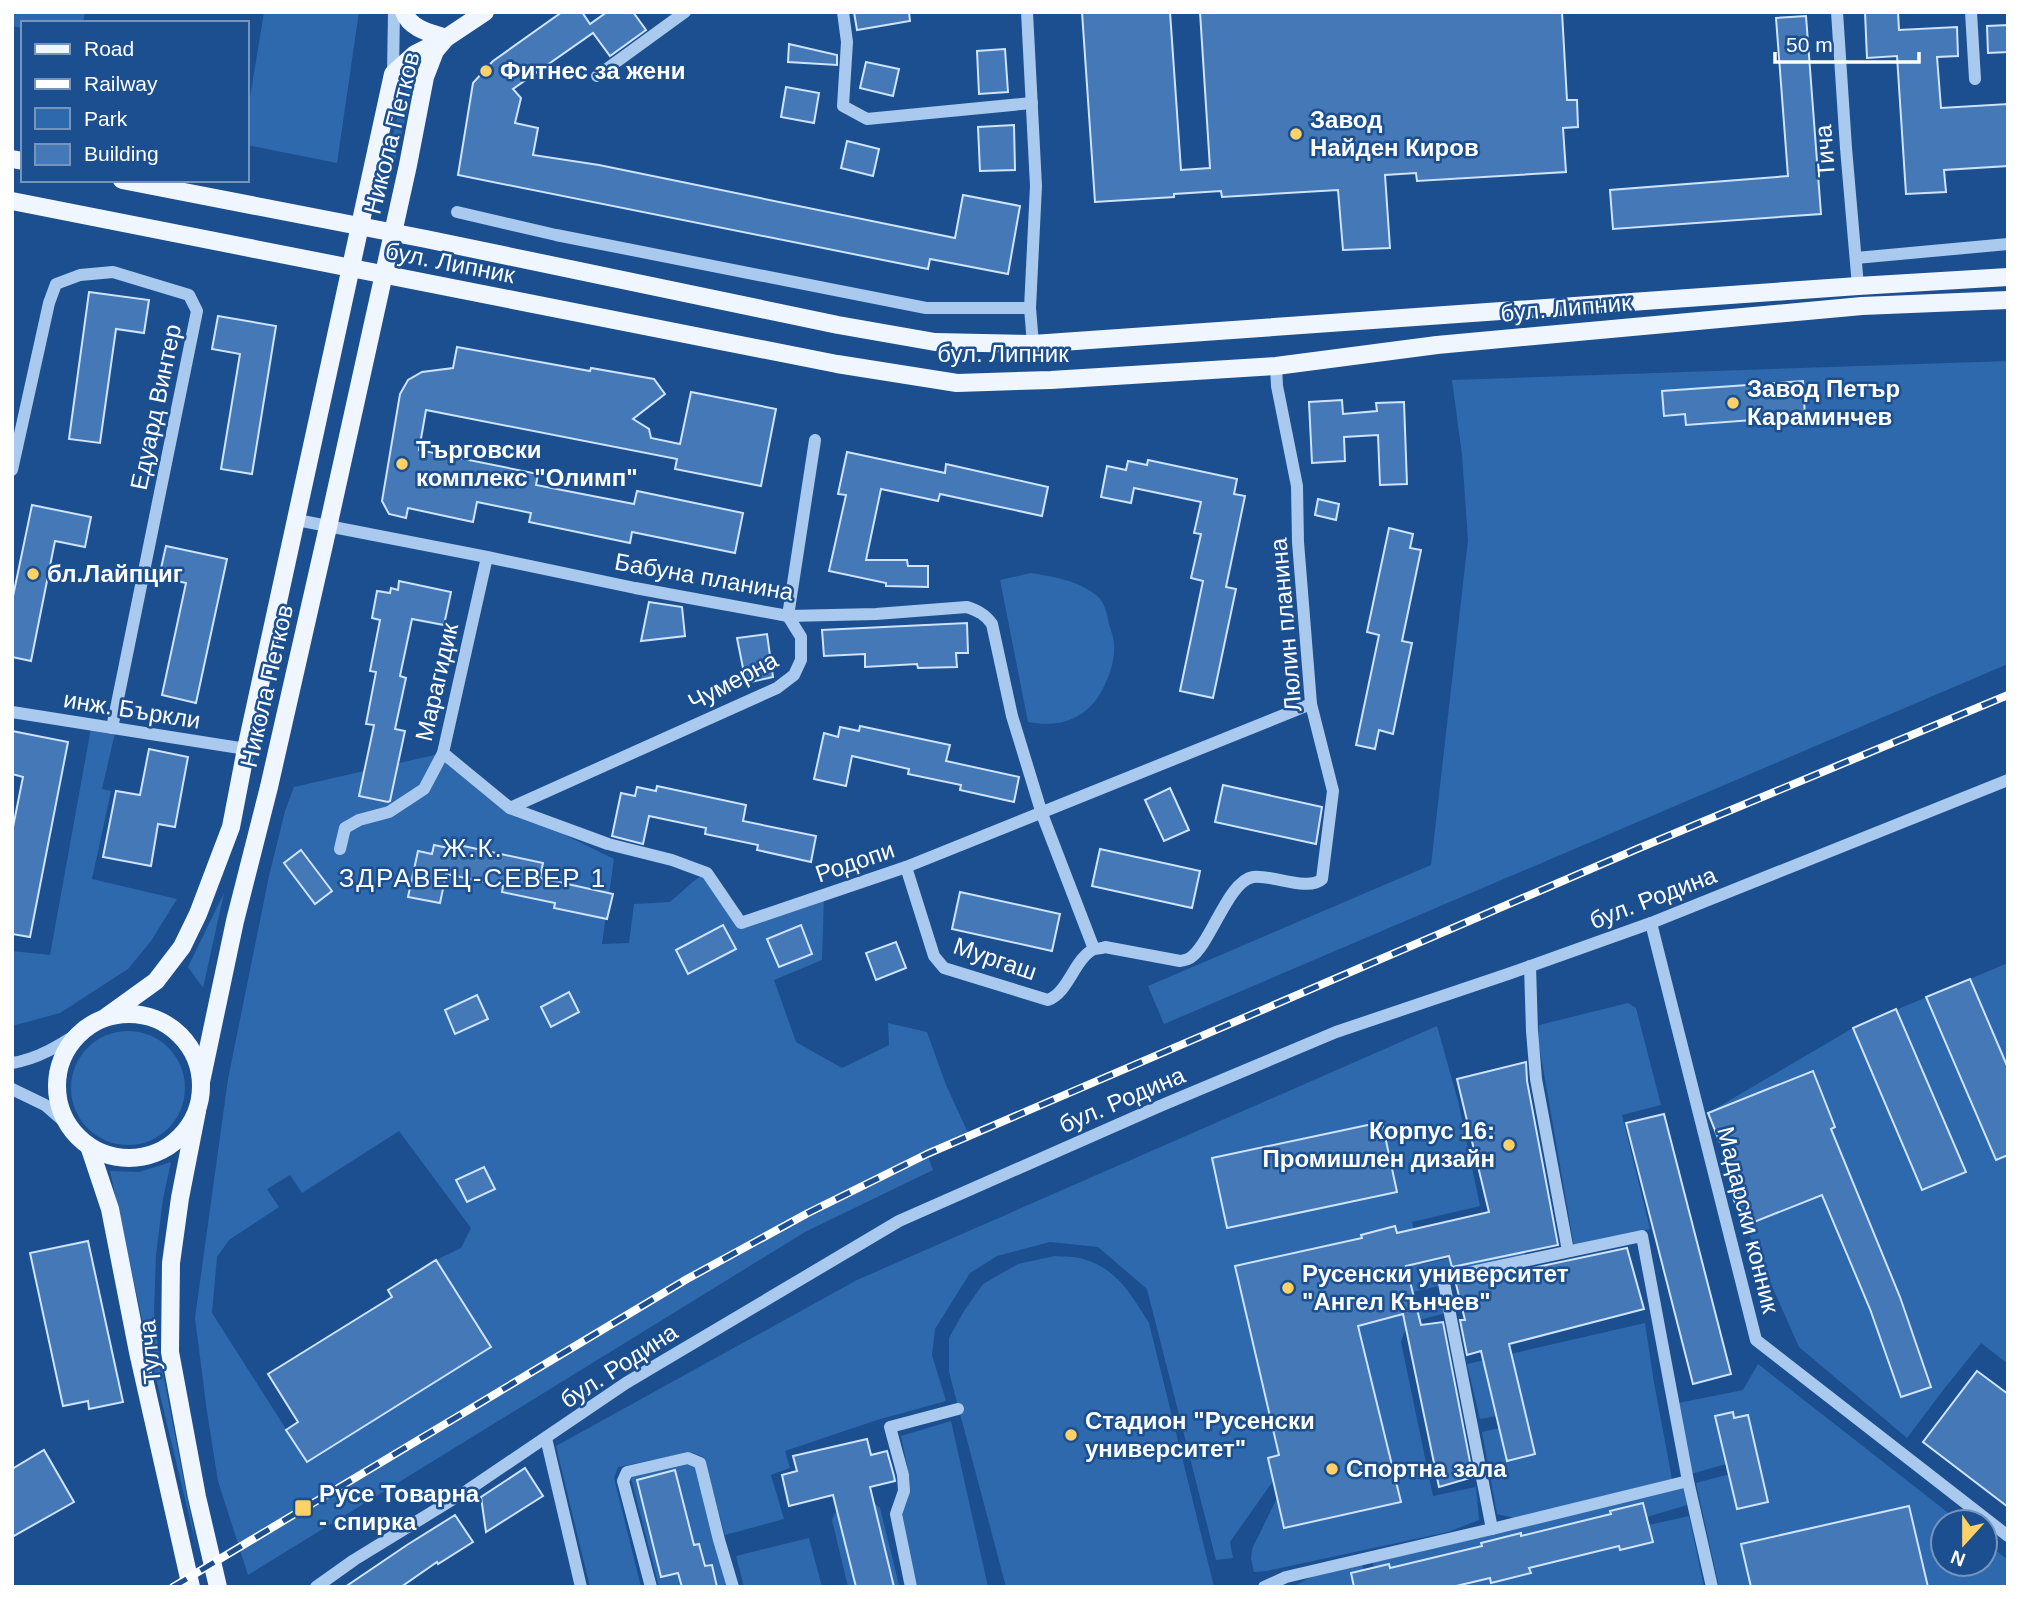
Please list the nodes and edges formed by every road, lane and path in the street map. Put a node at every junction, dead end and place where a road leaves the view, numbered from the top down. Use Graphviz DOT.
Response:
graph roads {
  1 [pos="394,12"];
  2 [pos="404,12"];
  3 [pos="485,12"];
  4 [pos="685,12"];
  5 [pos="843,12"];
  6 [pos="1027,12"];
  7 [pos="1837,12"];
  8 [pos="1971,12"];
  9 [pos="446,38"];
  10 [pos="393,74"];
  11 [pos="597,76"];
  12 [pos="1975,79"];
  13 [pos="1032,103"];
  14 [pos="132,182"];
  15 [pos="12,201"];
  16 [pos="457,212"];
  17 [pos="360,226"];
  18 [pos="392,232"];
  19 [pos="2008,244"];
  20 [pos="1856,258"];
  21 [pos="351,268"];
  22 [pos="383,274"];
  23 [pos="2008,277"];
  24 [pos="1858,286"];
  25 [pos="2008,300"];
  26 [pos="1030,308"];
  27 [pos="1033,344"];
  28 [pos="1276,366"];
  29 [pos="815,440"];
  30 [pos="12,470"];
  31 [pos="296,520"];
  32 [pos="328,527"];
  33 [pos="487,556"];
  34 [pos="788,616"];
  35 [pos="1311,704"];
  36 [pos="12,712"];
  37 [pos="112,728"];
  38 [pos="246,750"];
  39 [pos="443,753"];
  40 [pos="2008,780"];
  41 [pos="510,808"];
  42 [pos="1042,814"];
  43 [pos="340,849"];
  44 [pos="906,867"];
  45 [pos="1651,923"];
  46 [pos="1094,949"];
  47 [pos="1530,966"];
  48 [pos="106,1017"];
  49 [pos="82,1031"];
  50 [pos="12,1063"];
  51 [pos="201,1082"];
  52 [pos="12,1089"];
  53 [pos="197,1111"];
  54 [pos="68,1125"];
  55 [pos="89,1146"];
  56 [pos="1568,1251"];
  57 [pos="958,1409"];
  58 [pos="546,1438"];
  59 [pos="1688,1481"];
  60 [pos="1492,1529"];
  61 [pos="2008,1536"];
  62 [pos="191,1587"];
  63 [pos="218,1587"];
  64 [pos="316,1587"];
  65 [pos="581,1587"];
  66 [pos="650,1587"];
  67 [pos="733,1587"];
  68 [pos="911,1587"];
  69 [pos="1264,1587"];
  70 [pos="1712,1587"];
  1 -- 10 [label="street"];
  2 -- 9 [label="main road"];
  3 -- 9 [label="main road"];
  4 -- 11 [label="street"];
  5 -- 13 [label="street"];
  6 -- 13 [label="street"];
  7 -- 20 [label="street, Тича"];
  8 -- 12 [label="street"];
  9 -- 10 [label="main road, Никола Петков"];
  9 -- 18 [label="main road, Никола Петков"];
  10 -- 17 [label="main road, Никола Петков"];
  13 -- 26 [label="street"];
  14 -- 17 [label="main road, бул. Липник"];
  15 -- 21 [label="main road, бул. Липник"];
  16 -- 26 [label="street"];
  17 -- 18 [label="main road, бул. Липник"];
  17 -- 21 [label="main road, Никола Петков"];
  18 -- 22 [label="main road, Никола Петков"];
  18 -- 27 [label="main road, бул. Липник"];
  19 -- 20 [label="street"];
  20 -- 24 [label="street, Тича"];
  21 -- 22 [label="main road, бул. Липник"];
  21 -- 31 [label="main road, Никола Петков"];
  22 -- 28 [label="main road, бул. Липник"];
  22 -- 32 [label="main road, Никола Петков"];
  23 -- 24 [label="main road, бул. Липник"];
  24 -- 27 [label="main road, бул. Липник"];
  25 -- 28 [label="main road, бул. Липник"];
  26 -- 27 [label="street"];
  28 -- 35 [label="street, Люлин планина"];
  29 -- 34 [label="street, Чумерна"];
  30 -- 37 [label="street, Едуард Винтер"];
  31 -- 32 [label="street, Бабуна планина"];
  31 -- 38 [label="main road, Никола Петков"];
  32 -- 33 [label="street, Бабуна планина"];
  32 -- 51 [label="main road, Никола Петков"];
  33 -- 34 [label="street, Бабуна планина"];
  33 -- 39 [label="street, Марагидик"];
  34 -- 41 [label="street, Чумерна"];
  34 -- 42 [label="street, Бабуна планина"];
  35 -- 42 [label="street, Родопи"];
  35 -- 46 [label="street, Люлин планина"];
  36 -- 37 [label="street, инж. Бъркли"];
  37 -- 38 [label="street, инж. Бъркли"];
  38 -- 48 [label="main road, Никола Петков"];
  39 -- 41 [label="street, Родопи"];
  39 -- 43 [label="street, Марагидик"];
  40 -- 45 [label="street, бул. Родина"];
  41 -- 44 [label="street, Родопи"];
  42 -- 44 [label="street, Родопи"];
  42 -- 46 [label="street, Бабуна планина"];
  44 -- 46 [label="street, Мургаш"];
  45 -- 47 [label="street, бул. Родина"];
  45 -- 61 [label="street, Мадарски конник"];
  47 -- 56 [label="street"];
  47 -- 58 [label="street, бул. Родина"];
  48 -- 49 [label="main road"];
  48 -- 51 [label="main road"];
  49 -- 50 [label="street"];
  49 -- 54 [label="main road"];
  51 -- 53 [label="main road"];
  52 -- 54 [label="street"];
  53 -- 55 [label="main road"];
  53 -- 63 [label="main road, Тулча"];
  54 -- 55 [label="main road"];
  55 -- 62 [label="main road, Тулча"];
  56 -- 59 [label="street"];
  56 -- 60 [label="street"];
  57 -- 68 [label="street"];
  58 -- 64 [label="street, бул. Родина"];
  58 -- 65 [label="street"];
  59 -- 60 [label="street"];
  59 -- 70 [label="street"];
  60 -- 69 [label="street"];
  66 -- 67 [label="street"];
}
